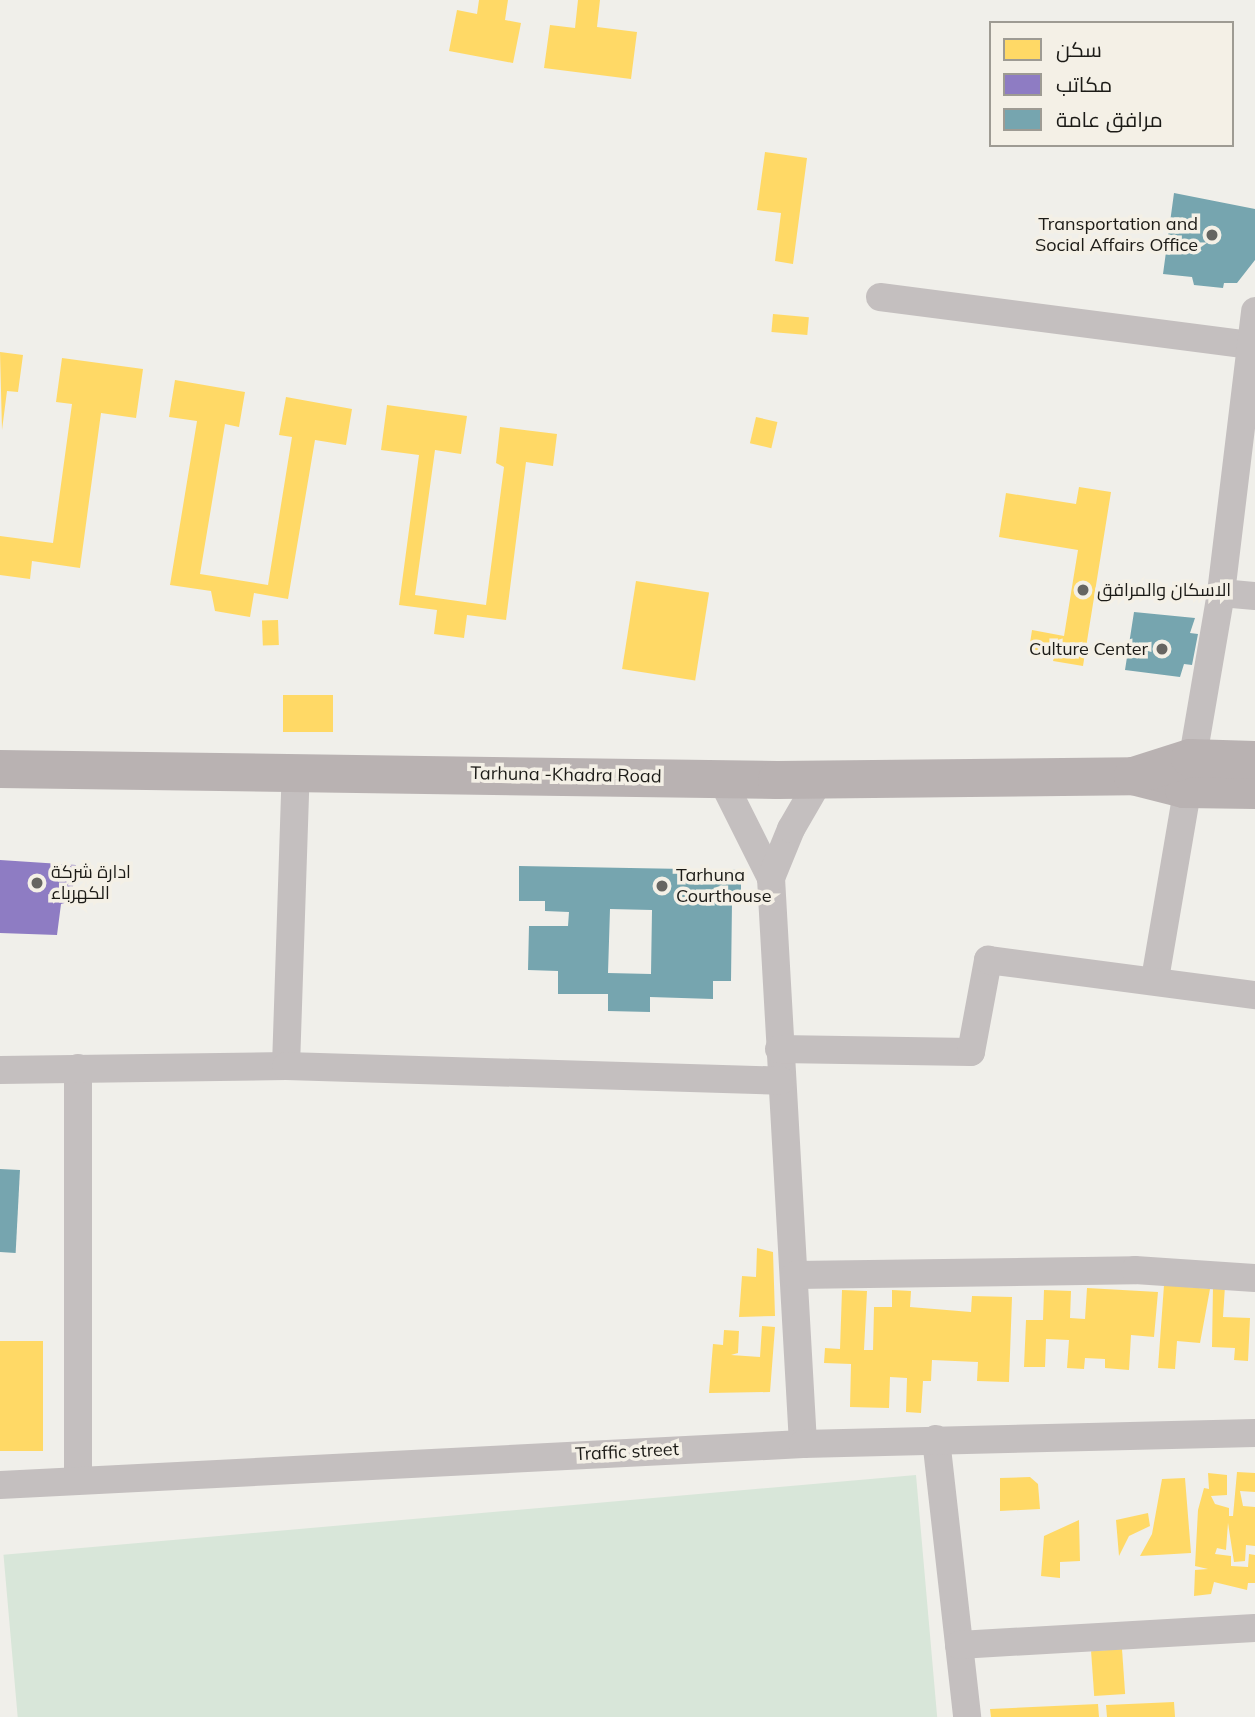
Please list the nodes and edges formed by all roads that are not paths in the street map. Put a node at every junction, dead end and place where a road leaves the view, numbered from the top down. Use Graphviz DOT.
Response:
graph roads {
  1 [pos="880,297"];
  2 [pos="1255,312"];
  3 [pos="1253,346"];
  4 [pos="1220,593"];
  5 [pos="1255,596"];
  6 [pos="1255,760"];
  7 [pos="0,769"];
  8 [pos="296,771"];
  9 [pos="1187,774"];
  10 [pos="721,778"];
  11 [pos="820,779"];
  12 [pos="1255,790"];
  13 [pos="771,878"];
  14 [pos="1155,979"];
  15 [pos="1255,995"];
  16 [pos="779,1049"];
  17 [pos="286,1066"];
  18 [pos="78,1068"];
  19 [pos="0,1070"];
  20 [pos="781,1080"];
  21 [pos="795,1275"];
  22 [pos="1255,1278"];
  23 [pos="1255,1433"];
  24 [pos="936,1439"];
  25 [pos="803,1444"];
  26 [pos="78,1479"];
  27 [pos="0,1485"];
  28 [pos="1255,1628"];
  29 [pos="959,1645"];
  30 [pos="967,1717"];
  1 -- 3 [label="street"];
  2 -- 3 [label="street"];
  3 -- 4 [label="street"];
  4 -- 5 [label="street"];
  4 -- 9 [label="street"];
  6 -- 9 [label="highway"];
  7 -- 8 [label="highway, Tarhuna -Khadra Road"];
  8 -- 10 [label="highway, Tarhuna -Khadra Road"];
  8 -- 17 [label="street"];
  9 -- 11 [label="highway, Tarhuna -Khadra Road"];
  9 -- 12 [label="highway"];
  9 -- 14 [label="street"];
  10 -- 11 [label="highway, Tarhuna -Khadra Road"];
  10 -- 13 [label="street"];
  11 -- 13 [label="street"];
  13 -- 16 [label="street"];
  14 -- 15 [label="street"];
  14 -- 16 [label="street"];
  16 -- 20 [label="street"];
  17 -- 18 [label="street"];
  17 -- 20 [label="street"];
  18 -- 19 [label="street"];
  18 -- 26 [label="street"];
  20 -- 21 [label="street"];
  21 -- 22 [label="street"];
  21 -- 25 [label="street"];
  23 -- 24 [label="street, Traffic street"];
  24 -- 25 [label="street, Traffic street"];
  24 -- 29 [label="street"];
  25 -- 26 [label="street, Traffic street"];
  26 -- 27 [label="street, Traffic street"];
  28 -- 29 [label="street"];
  29 -- 30 [label="street"];
}
